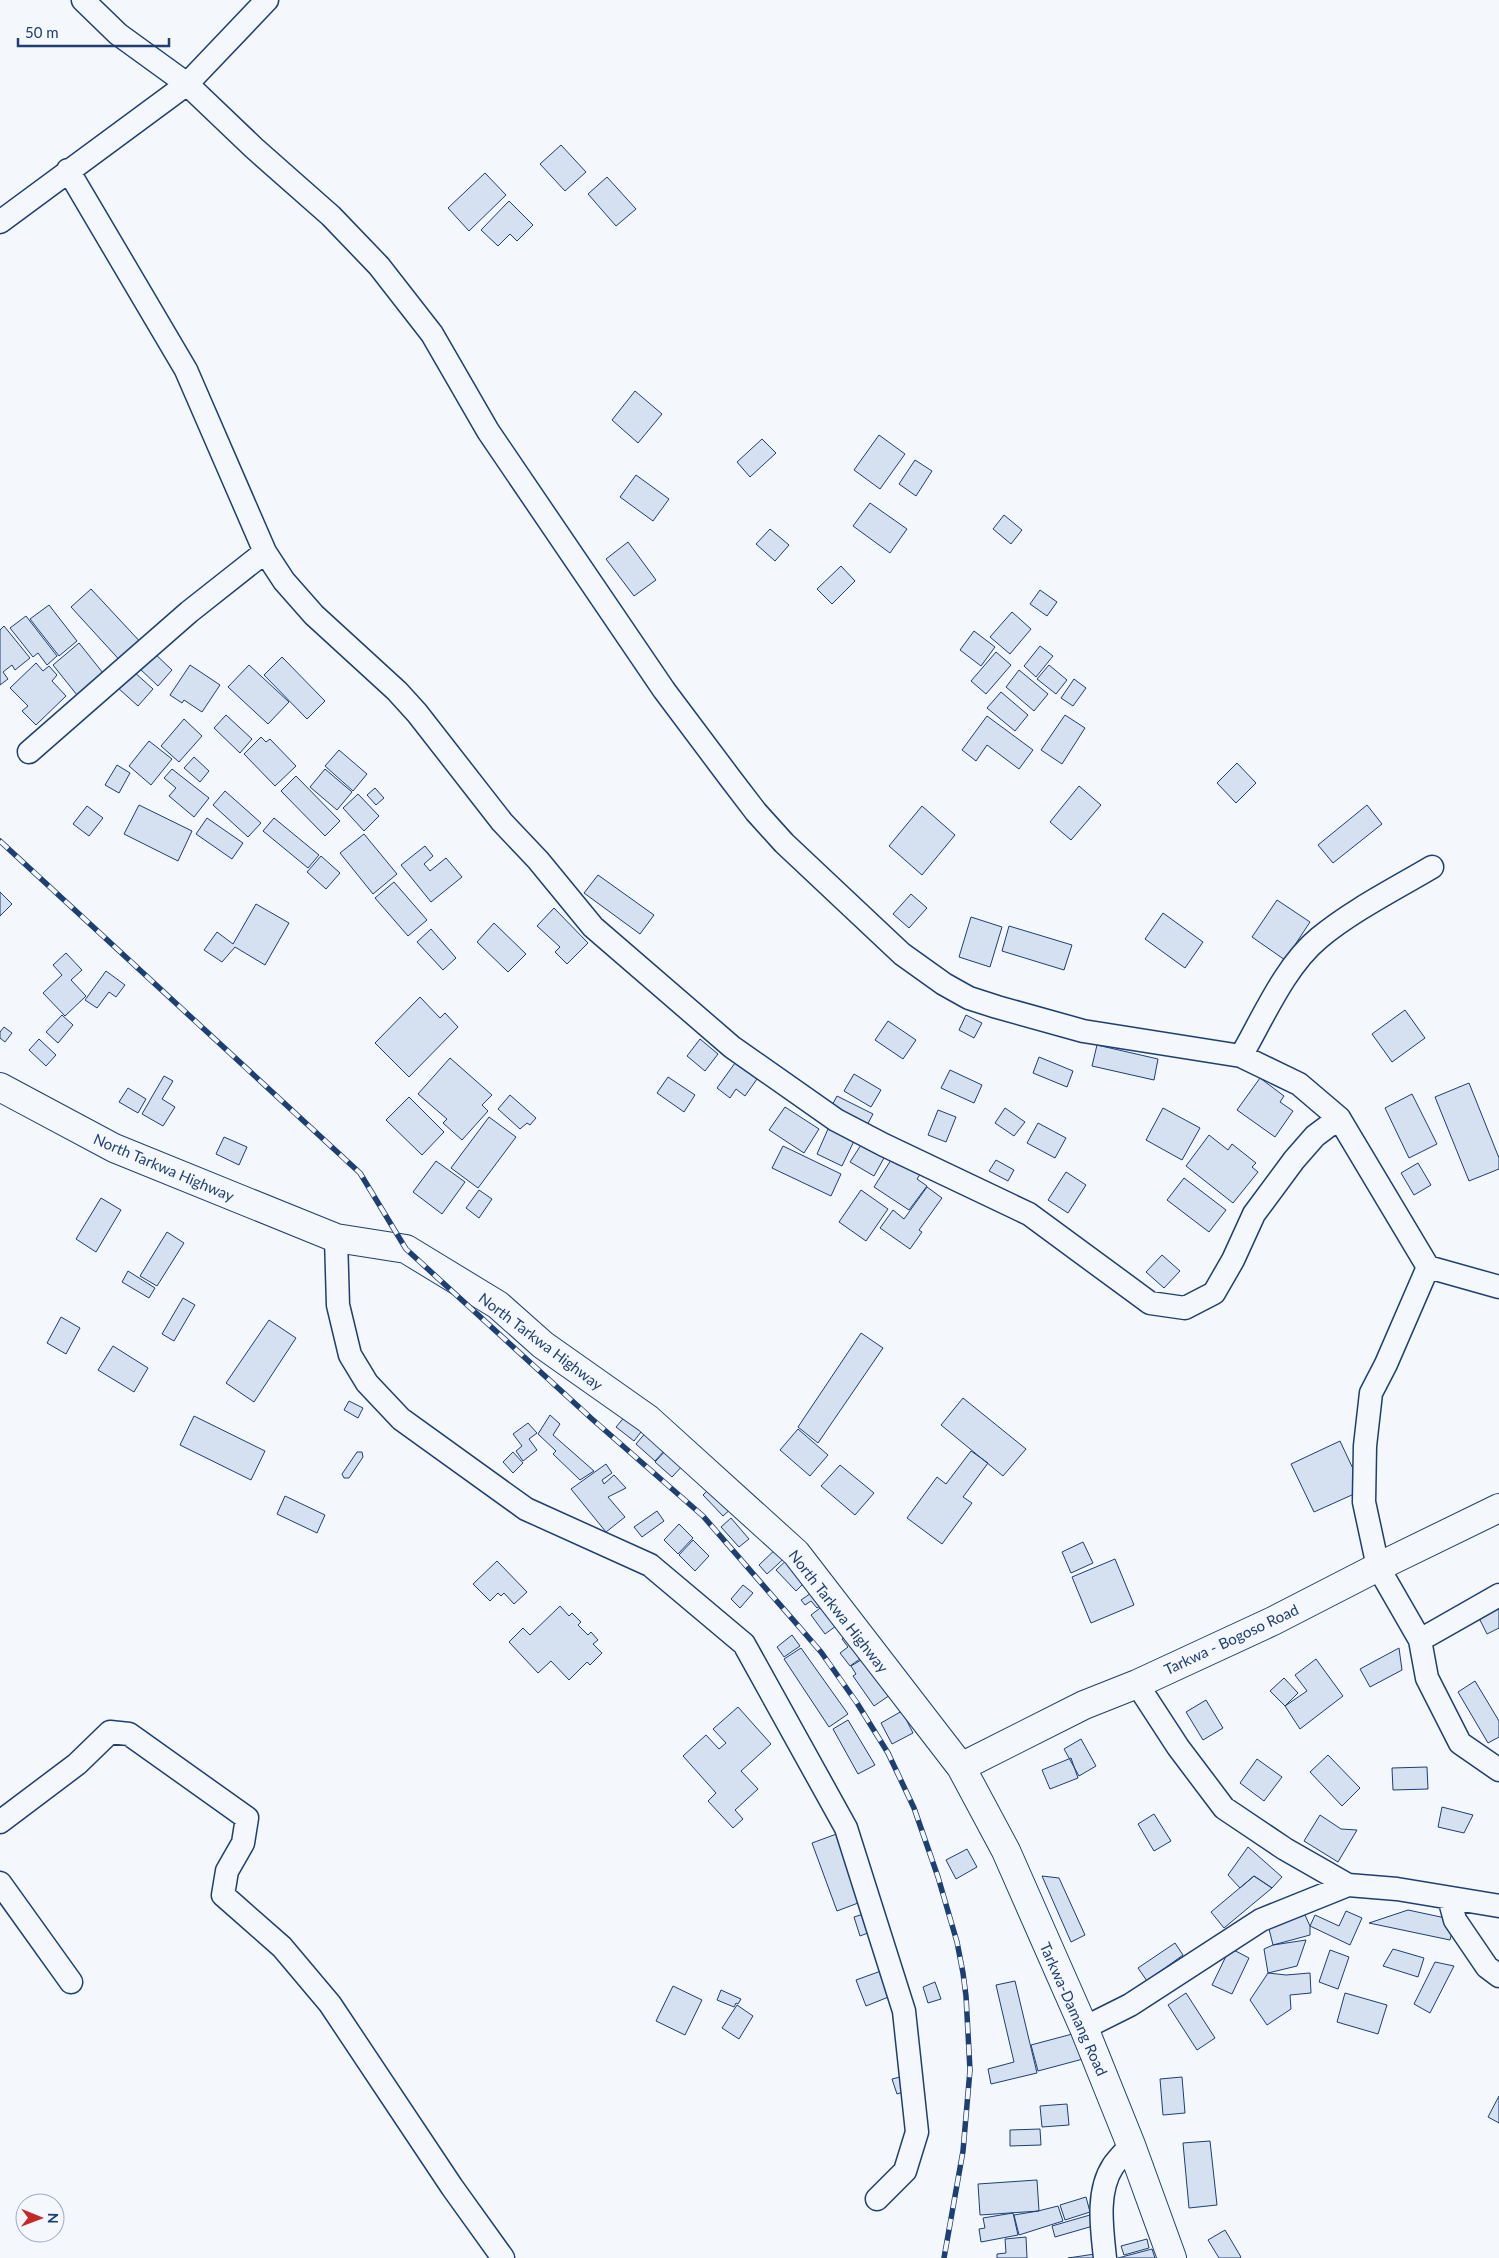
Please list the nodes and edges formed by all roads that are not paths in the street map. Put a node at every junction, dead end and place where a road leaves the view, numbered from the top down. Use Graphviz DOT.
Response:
graph roads {
  1 [pos="83,0"];
  2 [pos="267,0"];
  3 [pos="187,84"];
  4 [pos="68,170"];
  5 [pos="0,222"];
  6 [pos="266,552"];
  7 [pos="29,752"];
  8 [pos="1432,867"];
  9 [pos="1241,1056"];
  10 [pos="0,1087"];
  11 [pos="1339,1118"];
  12 [pos="336,1238"];
  13 [pos="1428,1267"];
  14 [pos="1499,1287"];
  15 [pos="1499,1508"];
  16 [pos="1378,1566"];
  17 [pos="1499,1595"];
  18 [pos="1420,1640"];
  19 [pos="1137,1684"];
  20 [pos="961,1766"];
  21 [pos="1499,1770"];
  22 [pos="0,1822"];
  23 [pos="0,1883"];
  24 [pos="1348,1885"];
  25 [pos="1448,1898"];
  26 [pos="1499,1906"];
  27 [pos="1499,1976"];
  28 [pos="72,1982"];
  29 [pos="1084,2028"];
  30 [pos="1131,2145"];
  31 [pos="877,2199"];
  32 [pos="503,2258"];
  33 [pos="1105,2258"];
  34 [pos="1172,2258"];
  1 -- 3 [label="street"];
  2 -- 3 [label="street"];
  3 -- 4 [label="street"];
  3 -- 9 [label="street"];
  4 -- 5 [label="street"];
  4 -- 6 [label="street"];
  6 -- 7 [label="street"];
  6 -- 11 [label="street"];
  8 -- 9 [label="street"];
  9 -- 11 [label="street"];
  10 -- 12 [label="main road, North Tarkwa Highway"];
  11 -- 13 [label="street"];
  12 -- 20 [label="main road, North Tarkwa Highway"];
  12 -- 31 [label="street"];
  13 -- 14 [label="street"];
  13 -- 16 [label="street"];
  15 -- 16 [label="main road, Tarkwa - Bogoso Road"];
  16 -- 18 [label="street"];
  16 -- 19 [label="main road, Tarkwa - Bogoso Road"];
  17 -- 18 [label="street"];
  18 -- 21 [label="street"];
  19 -- 20 [label="main road, Tarkwa - Bogoso Road"];
  19 -- 24 [label="street"];
  20 -- 29 [label="main road, Tarkwa-Damang Road"];
  22 -- 32 [label="street"];
  23 -- 28 [label="street"];
  24 -- 25 [label="street"];
  24 -- 29 [label="street"];
  25 -- 26 [label="street"];
  25 -- 27 [label="street"];
  29 -- 30 [label="main road, Tarkwa-Damang Road"];
  30 -- 33 [label="street"];
  30 -- 34 [label="main road, Tarkwa-Damang Road"];
}
